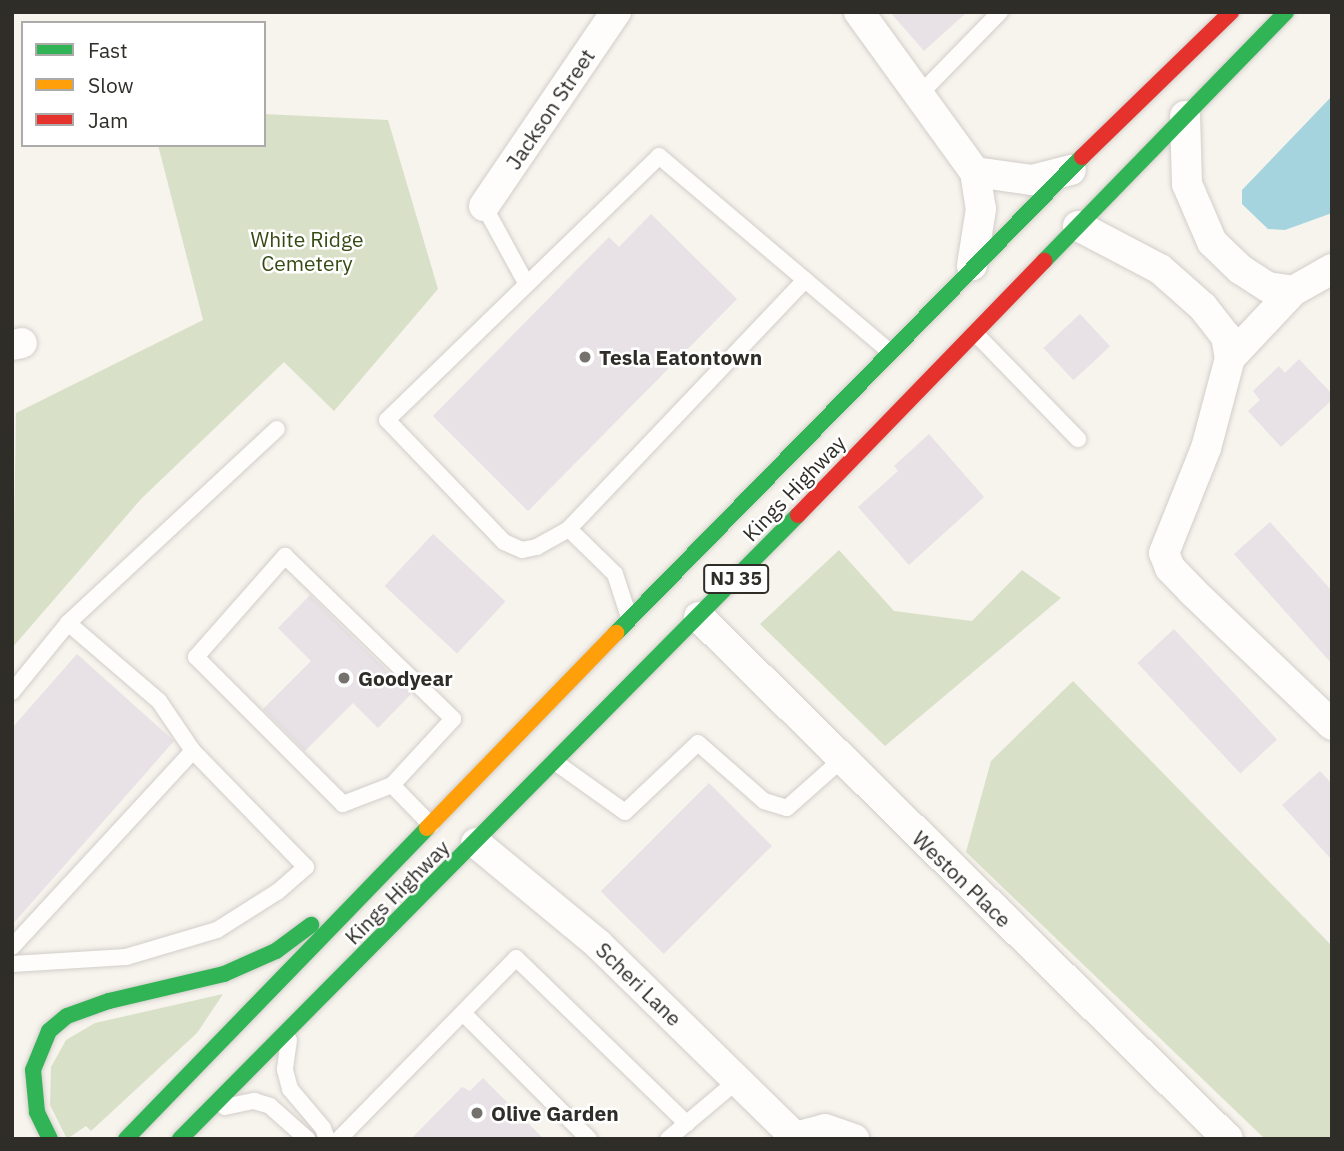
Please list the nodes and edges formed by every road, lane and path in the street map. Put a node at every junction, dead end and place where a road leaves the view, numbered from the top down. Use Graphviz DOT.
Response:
graph roads {
  1 [pos="616,12"];
  2 [pos="859,12"];
  3 [pos="1000,12"];
  4 [pos="1231,12"];
  5 [pos="1286,12"];
  6 [pos="919,95"];
  7 [pos="1185,116"];
  8 [pos="1071,170"];
  9 [pos="975,172"];
  10 [pos="484,206"];
  11 [pos="1078,226"];
  12 [pos="972,265"];
  13 [pos="805,280"];
  14 [pos="526,283"];
  15 [pos="1318,283"];
  16 [pos="974,332"];
  17 [pos="890,351"];
  18 [pos="1230,358"];
  19 [pos="277,429"];
  20 [pos="1078,439"];
  21 [pos="569,529"];
  22 [pos="699,617"];
  23 [pos="629,619"];
  24 [pos="68,623"];
  25 [pos="12,692"];
  26 [pos="1332,725"];
  27 [pos="192,751"];
  28 [pos="841,761"];
  29 [pos="555,762"];
  30 [pos="392,785"];
  31 [pos="431,825"];
  32 [pos="476,842"];
  33 [pos="394,864"];
  34 [pos="12,947"];
  35 [pos="12,964"];
  36 [pos="463,1013"];
  37 [pos="296,1023"];
  38 [pos="12,1072"];
  39 [pos="738,1080"];
  40 [pos="33,1086"];
  41 [pos="203,1115"];
  42 [pos="687,1124"];
  43 [pos="188,1135"];
  44 [pos="791,1137"];
  45 [pos="50,1139"];
  46 [pos="126,1139"];
  47 [pos="307,1139"];
  48 [pos="327,1139"];
  49 [pos="339,1139"];
  50 [pos="589,1139"];
  51 [pos="668,1139"];
  52 [pos="855,1139"];
  53 [pos="1228,1139"];
  1 -- 10 [label="street, Jackson Street"];
  2 -- 6 [label="street"];
  3 -- 6 [label="lane"];
  4 -- 8 [label="main road, Kings Highway / NJ 35"];
  5 -- 7 [label="main road, Kings Highway / NJ 35"];
  6 -- 9 [label="street"];
  7 -- 11 [label="main road, Kings Highway / NJ 35"];
  7 -- 15 [label="street"];
  8 -- 9 [label="street"];
  8 -- 12 [label="main road, Kings Highway / NJ 35"];
  9 -- 12 [label="street"];
  10 -- 14 [label="lane"];
  11 -- 16 [label="main road, Kings Highway / NJ 35"];
  11 -- 18 [label="street"];
  12 -- 17 [label="main road, Kings Highway / NJ 35"];
  13 -- 14 [label="lane"];
  13 -- 17 [label="lane"];
  13 -- 21 [label="lane"];
  14 -- 21 [label="lane"];
  15 -- 18 [label="street"];
  16 -- 20 [label="lane"];
  16 -- 22 [label="main road, Kings Highway / NJ 35"];
  17 -- 23 [label="main road, Kings Highway / NJ 35"];
  18 -- 26 [label="street"];
  19 -- 24 [label="lane"];
  21 -- 23 [label="lane"];
  22 -- 28 [label="street, Weston Place"];
  22 -- 29 [label="main road, Kings Highway / NJ 35"];
  23 -- 31 [label="main road, Kings Highway / NJ 35"];
  24 -- 25 [label="lane"];
  24 -- 27 [label="lane"];
  27 -- 34 [label="lane"];
  27 -- 35 [label="lane"];
  28 -- 29 [label="lane"];
  28 -- 53 [label="street, Weston Place"];
  29 -- 32 [label="main road, Kings Highway / NJ 35"];
  30 -- 30 [label="lane"];
  30 -- 31 [label="lane"];
  31 -- 33 [label="main road, Kings Highway / NJ 35"];
  32 -- 37 [label="main road, Kings Highway / NJ 35"];
  32 -- 39 [label="street, Scheri Lane"];
  33 -- 40 [label="main road"];
  33 -- 46 [label="main road, Kings Highway / NJ 35"];
  36 -- 42 [label="lane"];
  36 -- 49 [label="lane"];
  36 -- 50 [label="lane"];
  37 -- 41 [label="main road, Kings Highway / NJ 35"];
  37 -- 48 [label="lane"];
  38 -- 40 [label="lane"];
  39 -- 42 [label="lane"];
  39 -- 44 [label="street, Scheri Lane"];
  40 -- 45 [label="main road"];
  41 -- 43 [label="main road, Kings Highway / NJ 35"];
  41 -- 47 [label="lane"];
  42 -- 51 [label="lane"];
  44 -- 52 [label="street, Scheri Lane"];
}
